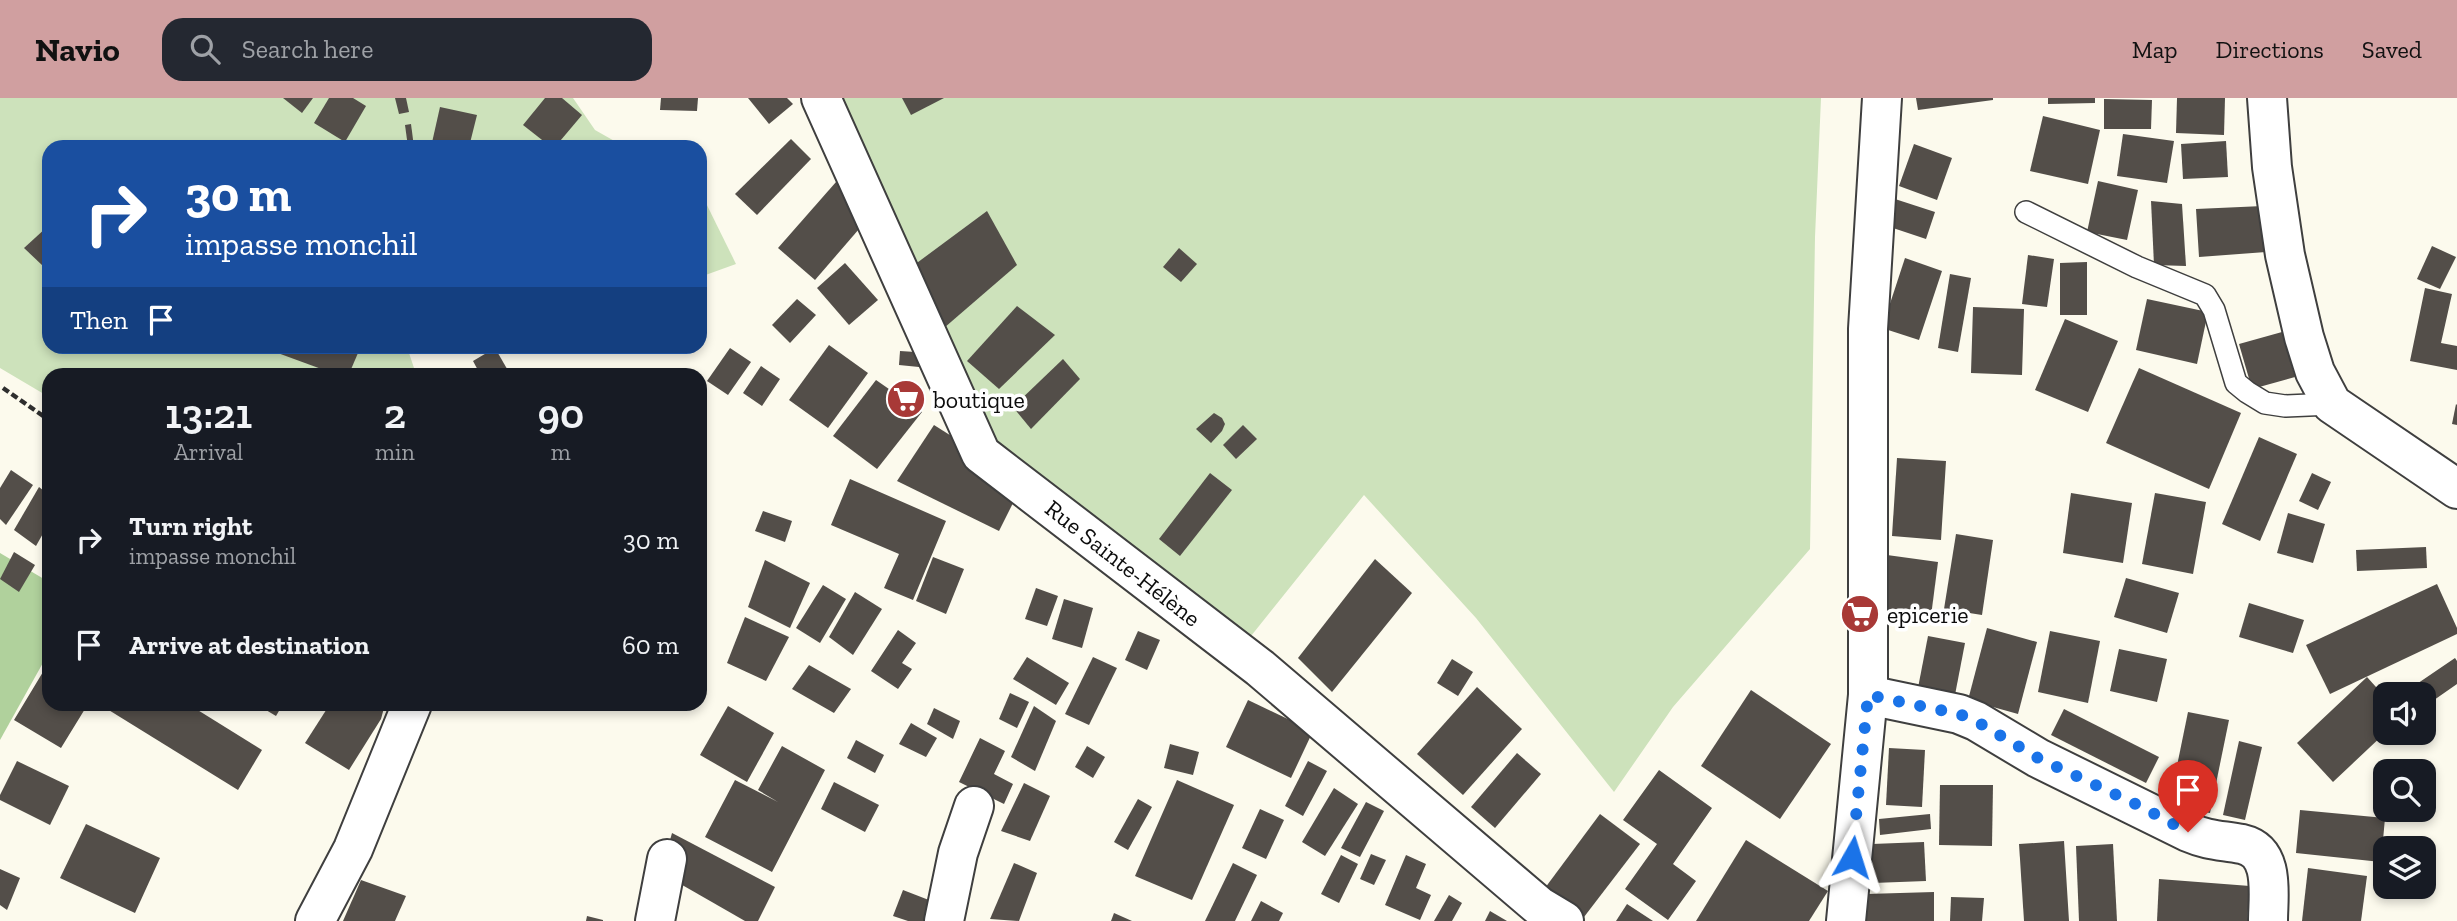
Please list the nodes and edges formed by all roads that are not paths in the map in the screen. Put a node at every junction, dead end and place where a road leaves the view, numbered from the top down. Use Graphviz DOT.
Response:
graph roads {
  1 [pos="821,98"];
  2 [pos="1882,98"];
  3 [pos="2267,98"];
  4 [pos="2026,212"];
  5 [pos="2332,404"];
  6 [pos="2457,489"];
  7 [pos="1868,695"];
  8 [pos="409,711"];
  9 [pos="974,806"];
  10 [pos="667,859"];
  11 [pos="315,921"];
  12 [pos="655,921"];
  13 [pos="944,921"];
  14 [pos="1564,921"];
  15 [pos="1846,921"];
  16 [pos="2268,921"];
  1 -- 14 [label="street, Rue Sainte-Hélène"];
  2 -- 7 [label="street"];
  3 -- 5 [label="street"];
  4 -- 5 [label="lane"];
  5 -- 6 [label="street"];
  7 -- 15 [label="street"];
  7 -- 16 [label="street"];
  8 -- 11 [label="street"];
  9 -- 13 [label="street"];
  10 -- 12 [label="street"];
}
